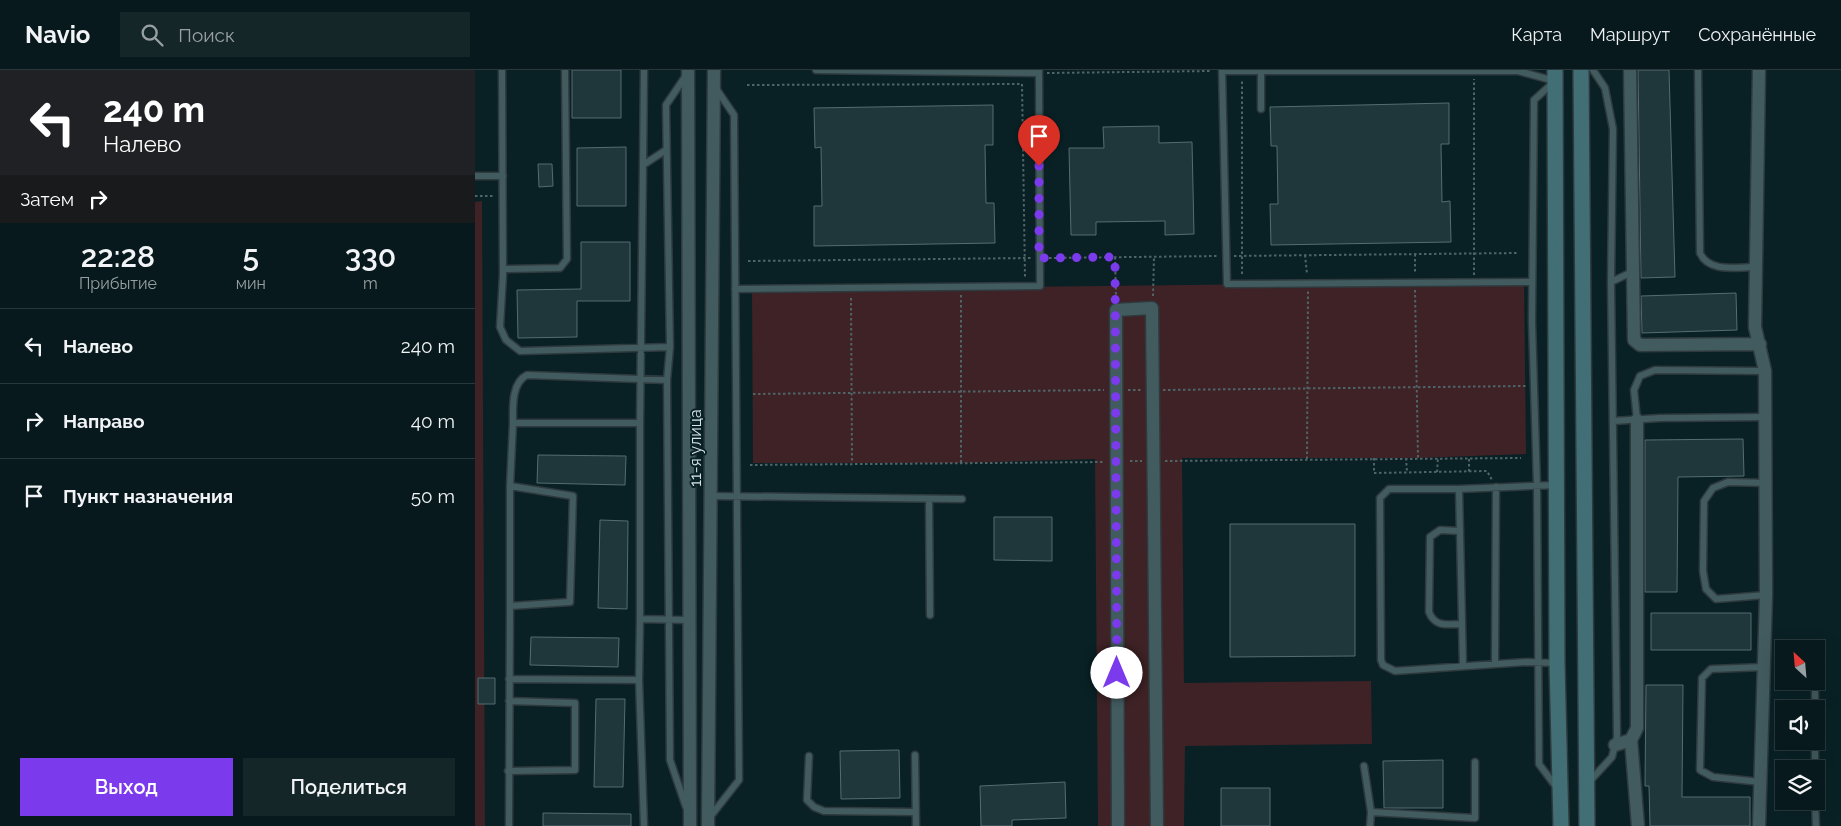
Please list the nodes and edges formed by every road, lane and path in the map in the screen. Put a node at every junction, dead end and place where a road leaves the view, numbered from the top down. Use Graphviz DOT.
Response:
graph roads {
  1 [pos="502,70"];
  2 [pos="565,70"];
  3 [pos="644,70"];
  4 [pos="714,70"];
  5 [pos="816,70"];
  6 [pos="823,70"];
  7 [pos="1581,70"];
  8 [pos="1593,70"];
  9 [pos="1630,70"];
  10 [pos="1698,70"];
  11 [pos="1759,70"];
  12 [pos="1222,71"];
  13 [pos="1261,71"];
  14 [pos="1475,71"];
  15 [pos="688,72"];
  16 [pos="1039,72"];
  17 [pos="1242,72"];
  18 [pos="1022,73"];
  19 [pos="1555,74"];
  20 [pos="1022,84"];
  21 [pos="714,85"];
  22 [pos="747,86"];
  23 [pos="1261,109"];
  24 [pos="666,150"];
  25 [pos="643,165"];
  26 [pos="475,176"];
  27 [pos="503,176"];
  28 [pos="475,196"];
  29 [pos="503,196"];
  30 [pos="1475,253"];
  31 [pos="1519,253"];
  32 [pos="1415,254"];
  33 [pos="1305,255"];
  34 [pos="1226,256"];
  35 [pos="1242,256"];
  36 [pos="1115,257"];
  37 [pos="1154,257"];
  38 [pos="1024,258"];
  39 [pos="1039,258"];
  40 [pos="748,261"];
  41 [pos="1757,267"];
  42 [pos="503,269"];
  43 [pos="1633,271"];
  44 [pos="1415,281"];
  45 [pos="1308,282"];
  46 [pos="1474,282"];
  47 [pos="1532,282"];
  48 [pos="1611,282"];
  49 [pos="1242,284"];
  50 [pos="1025,286"];
  51 [pos="961,287"];
  52 [pos="851,288"];
  53 [pos="735,289"];
  54 [pos="1152,308"];
  55 [pos="1116,310"];
  56 [pos="1760,344"];
  57 [pos="670,347"];
  58 [pos="641,349"];
  59 [pos="1765,370"];
  60 [pos="640,379"];
  61 [pos="667,380"];
  62 [pos="1766,416"];
  63 [pos="1637,420"];
  64 [pos="1613,421"];
  65 [pos="513,423"];
  66 [pos="640,423"];
  67 [pos="1373,458"];
  68 [pos="1406,458"];
  69 [pos="1418,458"];
  70 [pos="1438,458"];
  71 [pos="1469,458"];
  72 [pos="1521,458"];
  73 [pos="1307,459"];
  74 [pos="1153,461"];
  75 [pos="1116,462"];
  76 [pos="961,463"];
  77 [pos="852,464"];
  78 [pos="750,465"];
  79 [pos="1407,472"];
  80 [pos="1437,472"];
  81 [pos="1469,472"];
  82 [pos="1766,483"];
  83 [pos="1558,485"];
  84 [pos="511,486"];
  85 [pos="1537,486"];
  86 [pos="1496,487"];
  87 [pos="1459,489"];
  88 [pos="710,496"];
  89 [pos="737,496"];
  90 [pos="929,499"];
  91 [pos="962,499"];
  92 [pos="1460,531"];
  93 [pos="1766,595"];
  94 [pos="510,606"];
  95 [pos="930,615"];
  96 [pos="640,619"];
  97 [pos="669,620"];
  98 [pos="689,620"];
  99 [pos="1462,624"];
  100 [pos="1538,662"];
  101 [pos="1557,663"];
  102 [pos="1495,664"];
  103 [pos="1463,666"];
  104 [pos="1764,667"];
  105 [pos="509,679"];
  106 [pos="639,680"];
  107 [pos="509,701"];
  108 [pos="1631,740"];
  109 [pos="1615,745"];
  110 [pos="915,755"];
  111 [pos="809,756"];
  112 [pos="1475,762"];
  113 [pos="1364,766"];
  114 [pos="508,771"];
  115 [pos="1761,782"];
  116 [pos="1587,785"];
  117 [pos="1560,793"];
  118 [pos="1815,810"];
  119 [pos="915,812"];
  120 [pos="1371,812"];
  121 [pos="690,822"];
  122 [pos="708,823"];
  123 [pos="509,826"];
  124 [pos="644,826"];
  125 [pos="916,826"];
  126 [pos="1118,826"];
  127 [pos="1157,826"];
  128 [pos="1370,826"];
  129 [pos="1561,826"];
  130 [pos="1587,826"];
  131 [pos="1638,826"];
  132 [pos="1759,826"];
  133 [pos="1815,826"];
  1 -- 27 [label="lane"];
  2 -- 42 [label="lane"];
  3 -- 25 [label="lane"];
  4 -- 21 [label="street, 11-я улица"];
  5 -- 6 [label="lane"];
  6 -- 18 [label="lane"];
  7 -- 116 [label="street"];
  8 -- 48 [label="lane"];
  9 -- 43 [label="street"];
  10 -- 41 [label="lane"];
  11 -- 41 [label="street"];
  12 -- 16 [label="path"];
  12 -- 17 [label="lane"];
  12 -- 34 [label="lane"];
  13 -- 14 [label="lane"];
  13 -- 17 [label="lane"];
  13 -- 23 [label="lane"];
  14 -- 19 [label="lane"];
  14 -- 30 [label="path"];
  15 -- 24 [label="lane"];
  15 -- 98 [label="street, 11-я улица"];
  16 -- 18 [label="lane"];
  16 -- 39 [label="lane"];
  17 -- 35 [label="path"];
  18 -- 20 [label="path"];
  19 -- 47 [label="lane"];
  19 -- 83 [label="street"];
  20 -- 22 [label="path"];
  20 -- 38 [label="path"];
  21 -- 53 [label="lane"];
  21 -- 88 [label="street, 11-я улица"];
  24 -- 25 [label="lane"];
  24 -- 57 [label="lane"];
  25 -- 58 [label="lane"];
  26 -- 27 [label="lane"];
  27 -- 29 [label="lane"];
  28 -- 29 [label="path"];
  29 -- 42 [label="lane"];
  30 -- 31 [label="path"];
  30 -- 32 [label="path"];
  30 -- 46 [label="path"];
  32 -- 33 [label="path"];
  32 -- 44 [label="path"];
  33 -- 35 [label="path"];
  33 -- 45 [label="path"];
  34 -- 35 [label="path"];
  34 -- 37 [label="path"];
  34 -- 49 [label="lane"];
  35 -- 49 [label="path"];
  36 -- 37 [label="path"];
  36 -- 39 [label="path"];
  36 -- 55 [label="path"];
  37 -- 54 [label="path"];
  38 -- 39 [label="path"];
  38 -- 40 [label="path"];
  38 -- 50 [label="path"];
  39 -- 50 [label="lane"];
  41 -- 56 [label="street"];
  42 -- 58 [label="lane"];
  43 -- 48 [label="lane"];
  43 -- 56 [label="street"];
  44 -- 45 [label="lane"];
  44 -- 46 [label="lane"];
  44 -- 69 [label="path"];
  45 -- 49 [label="lane"];
  45 -- 73 [label="path"];
  46 -- 47 [label="lane"];
  47 -- 85 [label="lane"];
  48 -- 64 [label="lane"];
  50 -- 51 [label="lane"];
  51 -- 52 [label="lane"];
  51 -- 76 [label="path"];
  52 -- 53 [label="lane"];
  52 -- 77 [label="path"];
  53 -- 89 [label="lane"];
  54 -- 55 [label="street"];
  54 -- 74 [label="street"];
  55 -- 75 [label="street"];
  56 -- 59 [label="street"];
  57 -- 58 [label="lane"];
  57 -- 61 [label="lane"];
  58 -- 60 [label="lane"];
  59 -- 62 [label="street"];
  59 -- 63 [label="lane"];
  60 -- 61 [label="lane"];
  60 -- 65 [label="lane"];
  60 -- 66 [label="lane"];
  61 -- 97 [label="lane"];
  62 -- 63 [label="lane"];
  62 -- 82 [label="street"];
  63 -- 64 [label="lane"];
  63 -- 108 [label="street"];
  64 -- 109 [label="lane"];
  65 -- 66 [label="lane"];
  65 -- 84 [label="lane"];
  66 -- 96 [label="lane"];
  67 -- 68 [label="path"];
  67 -- 73 [label="path"];
  67 -- 79 [label="path"];
  68 -- 69 [label="path"];
  68 -- 79 [label="path"];
  69 -- 70 [label="path"];
  70 -- 71 [label="path"];
  70 -- 80 [label="path"];
  71 -- 72 [label="path"];
  71 -- 81 [label="path"];
  73 -- 74 [label="path"];
  74 -- 75 [label="path"];
  74 -- 127 [label="street"];
  75 -- 76 [label="path"];
  75 -- 126 [label="street"];
  76 -- 77 [label="path"];
  77 -- 78 [label="path"];
  79 -- 80 [label="path"];
  80 -- 81 [label="path"];
  81 -- 86 [label="path"];
  82 -- 93 [label="street"];
  82 -- 93 [label="lane"];
  83 -- 85 [label="lane"];
  83 -- 101 [label="street"];
  84 -- 94 [label="lane"];
  84 -- 94 [label="lane"];
  85 -- 86 [label="lane"];
  85 -- 100 [label="lane"];
  86 -- 87 [label="lane"];
  86 -- 102 [label="lane"];
  87 -- 92 [label="lane"];
  87 -- 103 [label="lane"];
  88 -- 89 [label="lane"];
  88 -- 122 [label="street, 11-я улица"];
  89 -- 90 [label="lane"];
  89 -- 122 [label="lane"];
  90 -- 91 [label="lane"];
  90 -- 95 [label="lane"];
  92 -- 99 [label="lane"];
  92 -- 99 [label="lane"];
  93 -- 104 [label="street"];
  94 -- 105 [label="lane"];
  96 -- 97 [label="lane"];
  96 -- 106 [label="lane"];
  97 -- 98 [label="lane"];
  97 -- 121 [label="lane"];
  98 -- 121 [label="street, 11-я улица"];
  99 -- 103 [label="lane"];
  100 -- 101 [label="lane"];
  100 -- 102 [label="lane"];
  100 -- 117 [label="lane"];
  101 -- 117 [label="street"];
  102 -- 103 [label="lane"];
  104 -- 115 [label="street"];
  104 -- 115 [label="lane"];
  105 -- 106 [label="lane"];
  105 -- 107 [label="lane"];
  106 -- 124 [label="lane"];
  107 -- 114 [label="lane"];
  107 -- 114 [label="lane"];
  108 -- 109 [label="street"];
  108 -- 131 [label="street"];
  109 -- 116 [label="lane"];
  110 -- 119 [label="lane"];
  111 -- 119 [label="lane"];
  112 -- 120 [label="lane"];
  113 -- 120 [label="lane"];
  114 -- 123 [label="lane"];
  115 -- 132 [label="street"];
  116 -- 130 [label="street"];
  117 -- 129 [label="street"];
  118 -- 133 [label="lane"];
  119 -- 125 [label="lane"];
  120 -- 128 [label="lane"];
}
